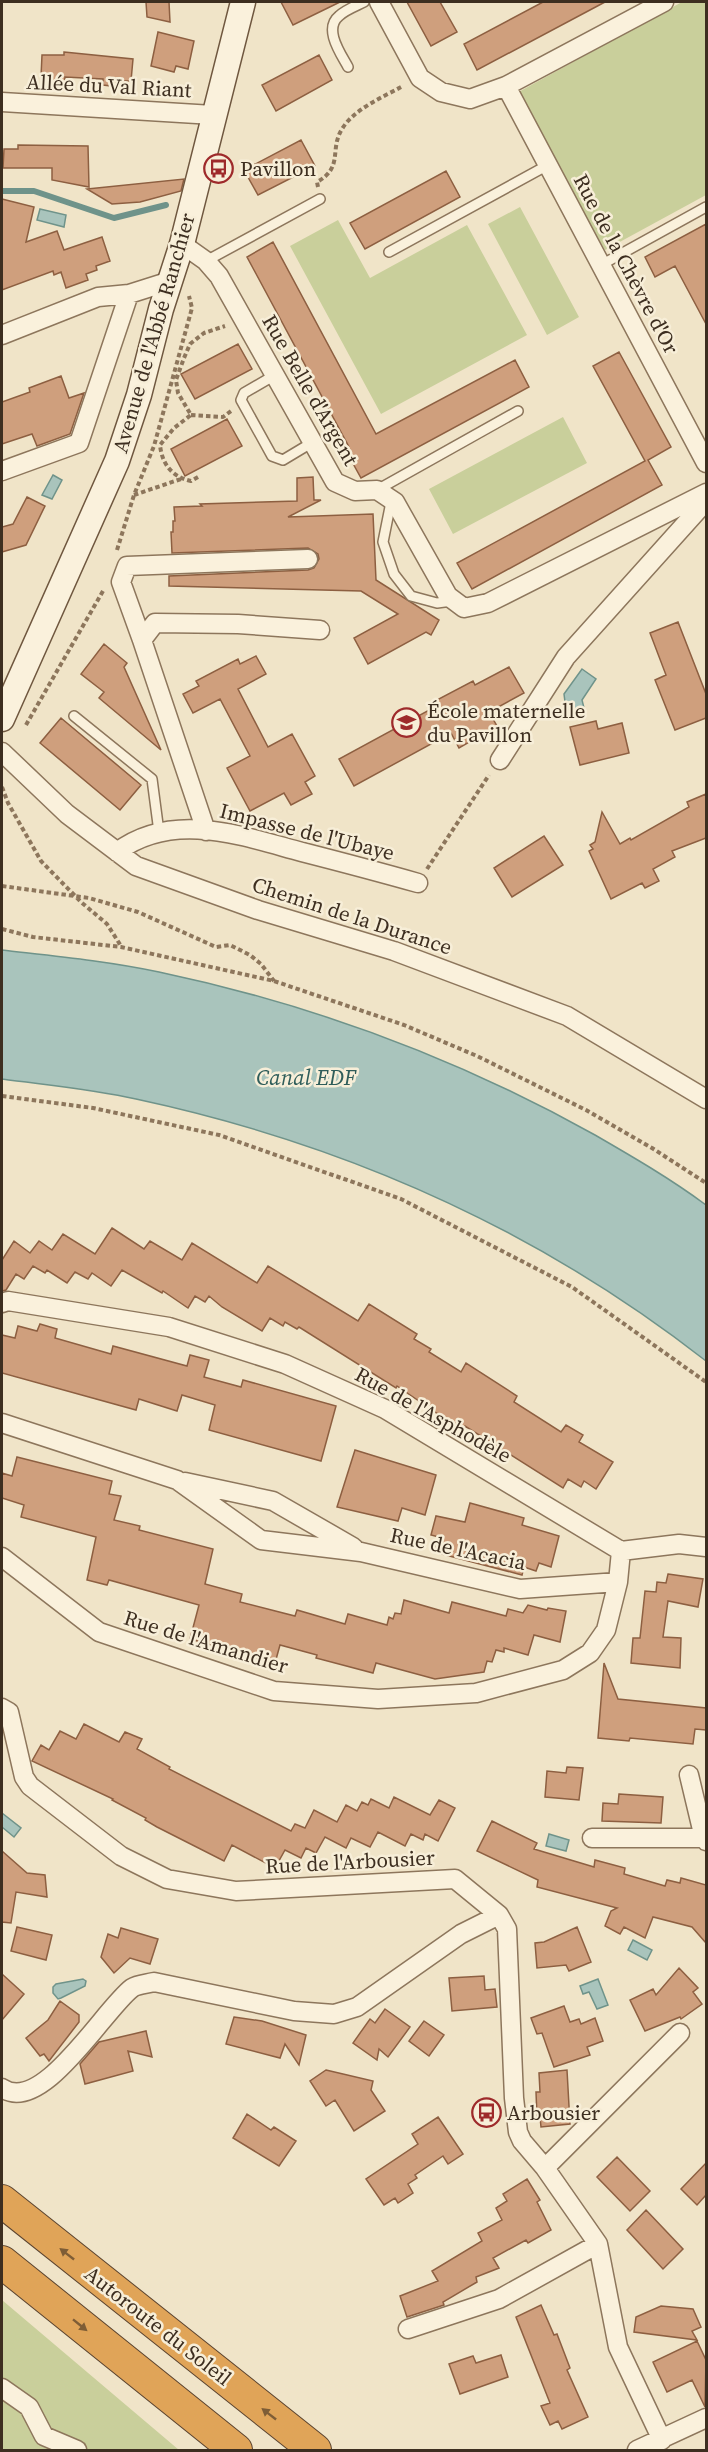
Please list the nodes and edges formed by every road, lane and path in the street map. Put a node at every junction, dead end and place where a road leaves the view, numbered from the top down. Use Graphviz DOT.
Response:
graph roads {
  1 [pos="243,2"];
  2 [pos="364,2"];
  3 [pos="379,2"];
  4 [pos="664,2"];
  5 [pos="348,67"];
  6 [pos="420,78"];
  7 [pos="506,86"];
  8 [pos="2,102"];
  9 [pos="213,115"];
  10 [pos="548,165"];
  11 [pos="320,199"];
  12 [pos="706,207"];
  13 [pos="182,244"];
  14 [pos="389,252"];
  15 [pos="206,261"];
  16 [pos="602,265"];
  17 [pos="178,288"];
  18 [pos="129,294"];
  19 [pos="161,309"];
  20 [pos="231,323"];
  21 [pos="2,335"];
  22 [pos="275,375"];
  23 [pos="244,404"];
  24 [pos="518,411"];
  25 [pos="191,415"];
  26 [pos="313,442"];
  27 [pos="706,463"];
  28 [pos="2,471"];
  29 [pos="198,477"];
  30 [pos="181,479"];
  31 [pos="706,493"];
  32 [pos="134,495"];
  33 [pos="384,495"];
  34 [pos="706,501"];
  35 [pos="114,558"];
  36 [pos="308,559"];
  37 [pos="105,588"];
  38 [pos="455,601"];
  39 [pos="320,630"];
  40 [pos="142,640"];
  41 [pos="74,716"];
  42 [pos="2,718"];
  43 [pos="21,733"];
  44 [pos="2,752"];
  45 [pos="500,760"];
  46 [pos="2,787"];
  47 [pos="206,831"];
  48 [pos="159,832"];
  49 [pos="117,852"];
  50 [pos="418,882"];
  51 [pos="2,886"];
  52 [pos="74,895"];
  53 [pos="2,929"];
  54 [pos="121,947"];
  55 [pos="274,981"];
  56 [pos="2,1096"];
  57 [pos="706,1099"];
  58 [pos="706,1183"];
  59 [pos="2,1302"];
  60 [pos="706,1382"];
  61 [pos="2,1423"];
  62 [pos="177,1480"];
  63 [pos="706,1547"];
  64 [pos="621,1551"];
  65 [pos="361,1552"];
  66 [pos="2,1557"];
  67 [pos="618,1582"];
  68 [pos="2,1708"];
  69 [pos="689,1775"];
  70 [pos="592,1838"];
  71 [pos="705,1840"];
  72 [pos="499,1915"];
  73 [pos="680,2033"];
  74 [pos="2,2088"];
  75 [pos="545,2168"];
  76 [pos="2,2201"];
  77 [pos="598,2244"];
  78 [pos="2,2262"];
  79 [pos="408,2329"];
  80 [pos="2,2388"];
  81 [pos="706,2418"];
  82 [pos="662,2440"];
  83 [pos="77,2451"];
  84 [pos="236,2451"];
  85 [pos="315,2451"];
  86 [pos="637,2451"];
  1 -- 9 [label="street, Avenue de l'Abbé Ranchier"];
  2 -- 5 [label="lane"];
  3 -- 6 [label="street"];
  4 -- 7 [label="street"];
  6 -- 7 [label="street"];
  6 -- 11 [label="path"];
  7 -- 10 [label="street, Rue de la Chèvre d'Or"];
  8 -- 9 [label="street, Allée du Val Riant"];
  9 -- 13 [label="street, Avenue de l'Abbé Ranchier"];
  10 -- 14 [label="lane"];
  10 -- 16 [label="street, Rue de la Chèvre d'Or"];
  11 -- 15 [label="lane"];
  12 -- 16 [label="lane"];
  13 -- 15 [label="street, Rue Belle d'Argent"];
  13 -- 17 [label="street, Avenue de l'Abbé Ranchier"];
  15 -- 22 [label="street, Rue Belle d'Argent"];
  16 -- 27 [label="street, Rue de la Chèvre d'Or"];
  17 -- 18 [label="street"];
  17 -- 19 [label="street, Avenue de l'Abbé Ranchier"];
  17 -- 32 [label="path"];
  18 -- 19 [label="street"];
  18 -- 21 [label="street"];
  18 -- 28 [label="street"];
  19 -- 42 [label="street, Avenue de l'Abbé Ranchier"];
  20 -- 25 [label="path"];
  22 -- 23 [label="lane"];
  22 -- 26 [label="street, Rue Belle d'Argent"];
  23 -- 25 [label="path"];
  23 -- 26 [label="lane"];
  24 -- 33 [label="lane"];
  25 -- 30 [label="path"];
  26 -- 33 [label="street, Rue Belle d'Argent"];
  29 -- 30 [label="path"];
  30 -- 32 [label="path"];
  31 -- 38 [label="street"];
  32 -- 35 [label="path"];
  33 -- 38 [label="street"];
  33 -- 38 [label="lane"];
  34 -- 45 [label="street"];
  36 -- 40 [label="street"];
  37 -- 43 [label="path"];
  39 -- 40 [label="street"];
  40 -- 47 [label="street"];
  41 -- 48 [label="lane"];
  44 -- 49 [label="street, Chemin de la Durance"];
  45 -- 50 [label="path"];
  46 -- 52 [label="path"];
  47 -- 48 [label="street, Impasse de l'Ubaye"];
  47 -- 50 [label="street, Impasse de l'Ubaye"];
  48 -- 49 [label="street, Impasse de l'Ubaye"];
  49 -- 57 [label="street, Chemin de la Durance"];
  51 -- 52 [label="path"];
  52 -- 54 [label="path"];
  52 -- 55 [label="path"];
  53 -- 54 [label="path"];
  54 -- 55 [label="path"];
  55 -- 58 [label="path"];
  56 -- 60 [label="path"];
  59 -- 64 [label="street, Rue de l'Asphodèle"];
  61 -- 62 [label="street, Rue de l'Acacia"];
  62 -- 65 [label="street, Rue de l'Acacia"];
  62 -- 65 [label="street, Rue de l'Acacia"];
  63 -- 64 [label="street"];
  64 -- 67 [label="street, Rue de l'Amandier"];
  65 -- 67 [label="street, Rue de l'Acacia"];
  66 -- 67 [label="street, Rue de l'Amandier"];
  68 -- 72 [label="street, Rue de l'Arbousier"];
  69 -- 71 [label="street"];
  70 -- 71 [label="street"];
  72 -- 74 [label="street"];
  72 -- 75 [label="street"];
  73 -- 75 [label="street"];
  75 -- 77 [label="street"];
  85 -- 76 [label="highway, Autoroute du Soleil, one-way"];
  77 -- 79 [label="street"];
  77 -- 82 [label="street"];
  78 -- 84 [label="highway, one-way"];
  80 -- 83 [label="street"];
  81 -- 82 [label="street"];
  82 -- 86 [label="street"];
}
